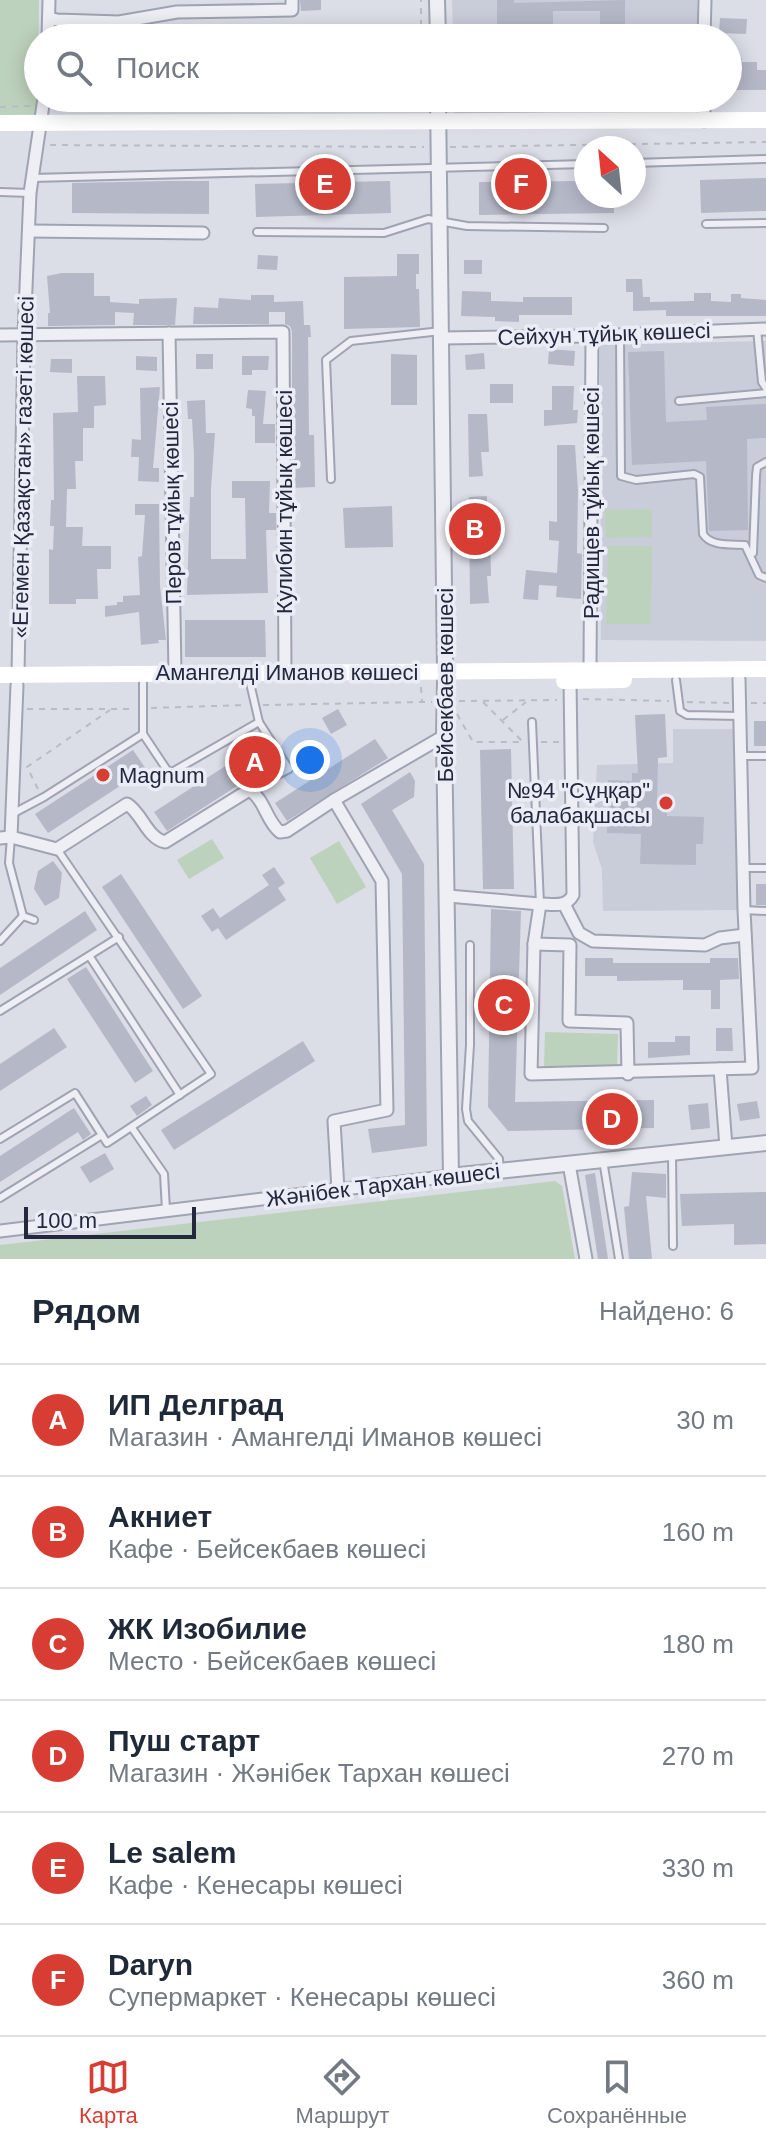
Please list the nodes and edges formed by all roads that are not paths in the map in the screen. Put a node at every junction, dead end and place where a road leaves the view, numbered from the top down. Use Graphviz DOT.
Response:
graph roads {
  1 [pos="49,0"];
  2 [pos="437,0"];
  3 [pos="705,0"];
  4 [pos="292,5"];
  5 [pos="177,6"];
  6 [pos="49,18"];
  7 [pos="49,24"];
  8 [pos="438,24"];
  9 [pos="704,24"];
  10 [pos="43,112"];
  11 [pos="333,112"];
  12 [pos="439,112"];
  13 [pos="521,112"];
  14 [pos="704,112"];
  15 [pos="766,120"];
  16 [pos="704,121"];
  17 [pos="0,123"];
  18 [pos="41,123"];
  19 [pos="766,159"];
  20 [pos="646,163"];
  21 [pos="574,164"];
  22 [pos="439,169"];
  23 [pos="32,178"];
  24 [pos="0,192"];
  25 [pos="30,193"];
  26 [pos="439,221"];
  27 [pos="766,223"];
  28 [pos="706,224"];
  29 [pos="604,228"];
  30 [pos="29,231"];
  31 [pos="257,232"];
  32 [pos="203,233"];
  33 [pos="762,329"];
  34 [pos="169,333"];
  35 [pos="441,334"];
  36 [pos="0,335"];
  37 [pos="24,335"];
  38 [pos="620,335"];
  39 [pos="592,336"];
  40 [pos="766,390"];
  41 [pos="679,401"];
  42 [pos="766,462"];
  43 [pos="331,479"];
  44 [pos="753,559"];
  45 [pos="766,578"];
  46 [pos="590,669"];
  47 [pos="766,669"];
  48 [pos="285,672"];
  49 [pos="175,673"];
  50 [pos="0,675"];
  51 [pos="445,676"];
  52 [pos="739,679"];
  53 [pos="766,679"];
  54 [pos="570,680"];
  55 [pos="676,680"];
  56 [pos="11,682"];
  57 [pos="143,683"];
  58 [pos="250,683"];
  59 [pos="741,716"];
  60 [pos="259,722"];
  61 [pos="532,722"];
  62 [pos="143,734"];
  63 [pos="444,736"];
  64 [pos="741,756"];
  65 [pos="766,756"];
  66 [pos="249,790"];
  67 [pos="334,800"];
  68 [pos="12,814"];
  69 [pos="6,838"];
  70 [pos="57,849"];
  71 [pos="743,868"];
  72 [pos="766,868"];
  73 [pos="448,896"];
  74 [pos="540,904"];
  75 [pos="564,904"];
  76 [pos="744,910"];
  77 [pos="766,911"];
  78 [pos="23,916"];
  79 [pos="34,920"];
  80 [pos="745,935"];
  81 [pos="119,937"];
  82 [pos="0,941"];
  83 [pos="534,944"];
  84 [pos="470,945"];
  85 [pos="90,957"];
  86 [pos="0,1011"];
  87 [pos="720,1069"];
  88 [pos="628,1074"];
  89 [pos="180,1095"];
  90 [pos="132,1128"];
  91 [pos="102,1135"];
  92 [pos="0,1139"];
  93 [pos="766,1143"];
  94 [pos="726,1147"];
  95 [pos="672,1153"];
  96 [pos="603,1160"];
  97 [pos="569,1164"];
  98 [pos="500,1171"];
  99 [pos="451,1176"];
  100 [pos="338,1190"];
  101 [pos="0,1198"];
  102 [pos="166,1211"];
  103 [pos="0,1231"];
  104 [pos="673,1246"];
  105 [pos="586,1259"];
  106 [pos="619,1259"];
  1 -- 6 [label="street"];
  2 -- 8 [label="street"];
  3 -- 9 [label="street"];
  4 -- 5 [label="street"];
  5 -- 6 [label="street"];
  6 -- 7 [label="street"];
  10 -- 18 [label="street, «Егемен Қазақстан» газеті көшесі"];
  11 -- 18 [label="main road"];
  12 -- 22 [label="street, Бейсекбаев көшесі"];
  13 -- 16 [label="main road"];
  14 -- 16 [label="street"];
  15 -- 16 [label="main road"];
  17 -- 18 [label="main road"];
  18 -- 23 [label="street, «Егемен Қазақстан» газеті көшесі"];
  19 -- 20 [label="lane"];
  21 -- 22 [label="lane"];
  22 -- 23 [label="lane"];
  22 -- 26 [label="street, Бейсекбаев көшесі"];
  23 -- 25 [label="street, «Егемен Қазақстан» газеті көшесі"];
  24 -- 25 [label="lane"];
  25 -- 30 [label="street, «Егемен Қазақстан» газеті көшесі"];
  26 -- 29 [label="lane"];
  26 -- 31 [label="lane"];
  26 -- 35 [label="street, Бейсекбаев көшесі"];
  27 -- 28 [label="lane"];
  30 -- 32 [label="street"];
  30 -- 37 [label="street, «Егемен Қазақстан» газеті көшесі"];
  33 -- 38 [label="street, Сейхун тұйық көшесі"];
  33 -- 40 [label="lane"];
  34 -- 37 [label="street"];
  34 -- 48 [label="street, Кулибин тұйық көшесі"];
  34 -- 49 [label="street, Перов тұйық көшесі"];
  35 -- 39 [label="street, Сейхун тұйық көшесі"];
  35 -- 43 [label="lane"];
  35 -- 51 [label="street, Бейсекбаев көшесі"];
  36 -- 37 [label="street"];
  37 -- 56 [label="street, «Егемен Қазақстан» газеті көшесі"];
  38 -- 39 [label="street, Сейхун тұйық көшесі"];
  38 -- 44 [label="lane"];
  39 -- 46 [label="street, Радищев тұйық көшесі"];
  40 -- 41 [label="lane"];
  42 -- 44 [label="lane"];
  44 -- 45 [label="lane"];
  46 -- 47 [label="main road, Амангелді Иманов көшесі"];
  46 -- 51 [label="main road, Амангелді Иманов көшесі"];
  48 -- 49 [label="main road, Амангелді Иманов көшесі"];
  48 -- 51 [label="main road, Амангелді Иманов көшесі"];
  49 -- 56 [label="main road, Амангелді Иманов көшесі"];
  50 -- 56 [label="main road, Амангелді Иманов көшесі"];
  51 -- 54 [label="main road, Амангелді Иманов көшесі"];
  51 -- 58 [label="main road, Амангелді Иманов көшесі"];
  51 -- 63 [label="street, Бейсекбаев көшесі"];
  52 -- 53 [label="main road, Амангелді Иманов көшесі"];
  52 -- 55 [label="main road, Амангелді Иманов көшесі"];
  52 -- 59 [label="street"];
  54 -- 55 [label="main road, Амангелді Иманов көшесі"];
  54 -- 75 [label="street"];
  55 -- 59 [label="lane"];
  56 -- 57 [label="main road, Амангелді Иманов көшесі"];
  56 -- 68 [label="street, «Егемен Қазақстан» газеті көшесі"];
  57 -- 58 [label="main road, Амангелді Иманов көшесі"];
  57 -- 62 [label="lane"];
  58 -- 60 [label="lane"];
  59 -- 64 [label="street"];
  60 -- 62 [label="lane"];
  60 -- 66 [label="lane"];
  61 -- 74 [label="lane"];
  62 -- 68 [label="lane"];
  63 -- 67 [label="street"];
  63 -- 73 [label="street, Бейсекбаев көшесі"];
  64 -- 65 [label="lane"];
  64 -- 71 [label="street"];
  66 -- 67 [label="street"];
  66 -- 70 [label="street"];
  67 -- 100 [label="street"];
  68 -- 69 [label="street, «Егемен Қазақстан» газеті көшесі"];
  69 -- 70 [label="street"];
  69 -- 78 [label="lane"];
  70 -- 81 [label="lane"];
  71 -- 72 [label="lane"];
  71 -- 76 [label="street"];
  73 -- 74 [label="street"];
  73 -- 99 [label="street, Бейсекбаев көшесі"];
  74 -- 75 [label="street"];
  74 -- 83 [label="street"];
  75 -- 80 [label="street"];
  76 -- 77 [label="lane"];
  76 -- 80 [label="street"];
  78 -- 79 [label="lane"];
  78 -- 82 [label="lane"];
  80 -- 87 [label="street"];
  81 -- 85 [label="lane"];
  81 -- 89 [label="lane"];
  83 -- 88 [label="street"];
  83 -- 88 [label="street"];
  84 -- 98 [label="lane"];
  85 -- 86 [label="lane"];
  85 -- 89 [label="lane"];
  87 -- 88 [label="street"];
  87 -- 94 [label="street"];
  89 -- 90 [label="lane"];
  90 -- 91 [label="lane"];
  90 -- 102 [label="lane"];
  91 -- 92 [label="lane"];
  91 -- 101 [label="lane"];
  93 -- 94 [label="street, Жәнібек Тархан көшесі"];
  94 -- 95 [label="street, Жәнібек Тархан көшесі"];
  95 -- 96 [label="street, Жәнібек Тархан көшесі"];
  95 -- 104 [label="lane"];
  96 -- 97 [label="street, Жәнібек Тархан көшесі"];
  96 -- 106 [label="lane"];
  97 -- 98 [label="street, Жәнібек Тархан көшесі"];
  97 -- 105 [label="street"];
  98 -- 99 [label="street, Жәнібек Тархан көшесі"];
  99 -- 100 [label="street, Жәнібек Тархан көшесі"];
  100 -- 102 [label="street, Жәнібек Тархан көшесі"];
  102 -- 103 [label="street, Жәнібек Тархан көшесі"];
}
